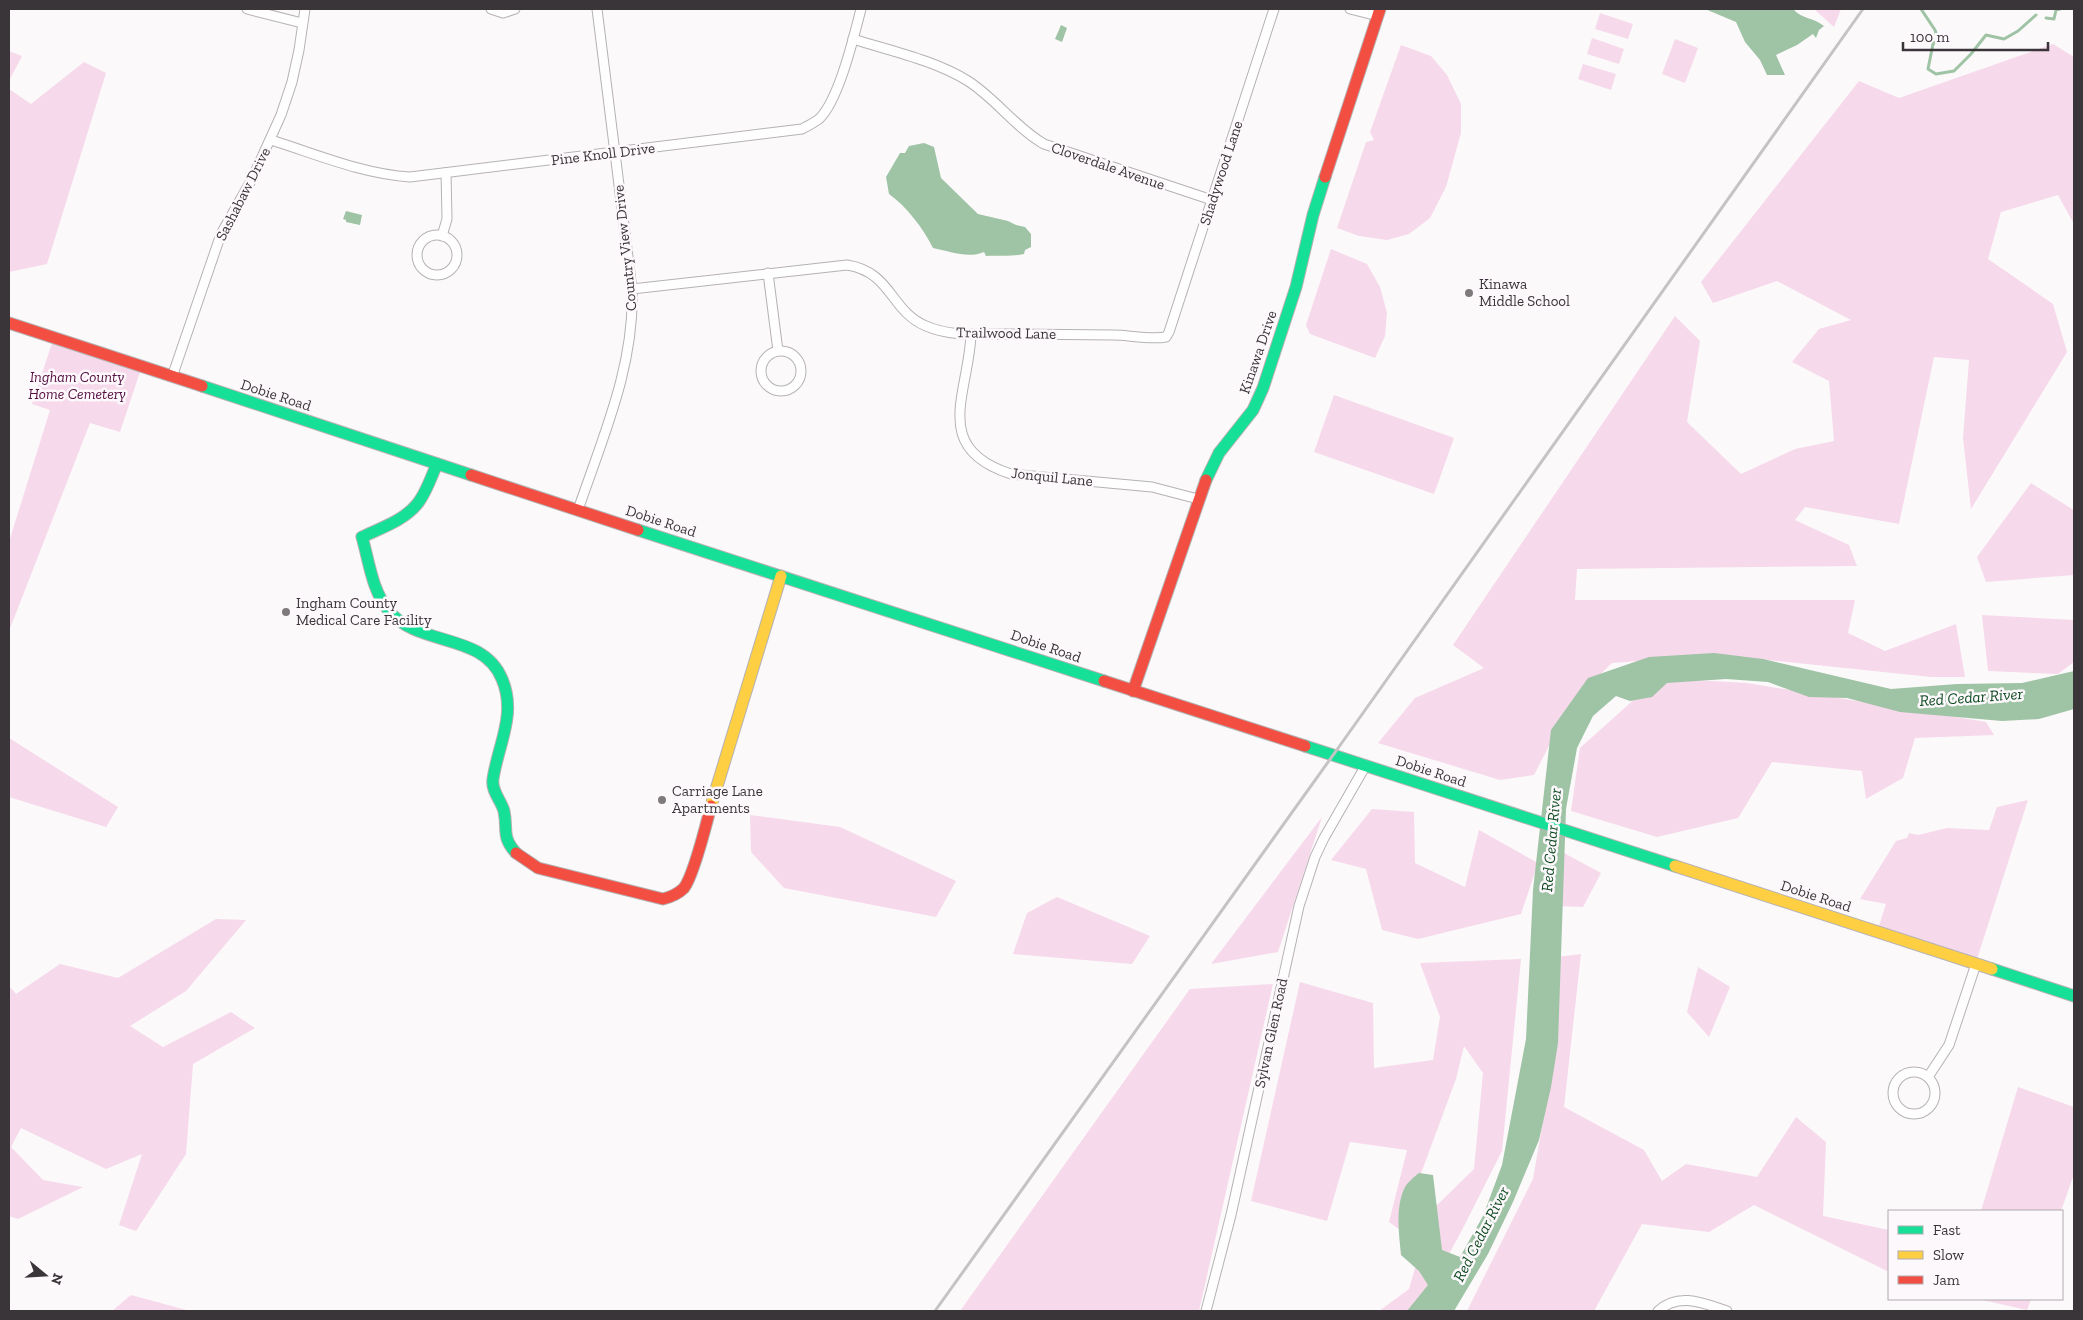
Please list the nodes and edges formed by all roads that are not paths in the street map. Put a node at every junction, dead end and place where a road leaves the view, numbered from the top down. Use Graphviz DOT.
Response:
graph roads {
  1 [pos="247,9"];
  2 [pos="305,9"];
  3 [pos="491,9"];
  4 [pos="515,9"];
  5 [pos="597,9"];
  6 [pos="862,9"];
  7 [pos="1274,9"];
  8 [pos="1350,9"];
  9 [pos="1379,13"];
  10 [pos="302,23"];
  11 [pos="853,39"];
  12 [pos="270,140"];
  13 [pos="615,152"];
  14 [pos="446,174"];
  15 [pos="1212,200"];
  16 [pos="442,236"];
  17 [pos="768,273"];
  18 [pos="632,290"];
  19 [pos="9,323"];
  20 [pos="971,334"];
  21 [pos="1166,338"];
  22 [pos="778,351"];
  23 [pos="172,377"];
  24 [pos="436,464"];
  25 [pos="1198,499"];
  26 [pos="578,510"];
  27 [pos="781,576"];
  28 [pos="1133,691"];
  29 [pos="1366,765"];
  30 [pos="1976,964"];
  31 [pos="2074,996"];
  32 [pos="1928,1077"];
  33 [pos="1206,1311"];
  34 [pos="1658,1311"];
  35 [pos="1727,1311"];
  1 -- 10 [label="street"];
  2 -- 10 [label="street, Sashabaw Drive"];
  3 -- 4 [label="street"];
  5 -- 13 [label="street, Country View Drive"];
  6 -- 11 [label="street, Pine Knoll Drive"];
  7 -- 15 [label="street, Shadywood Lane"];
  8 -- 9 [label="street"];
  9 -- 25 [label="street, Kinawa Drive"];
  10 -- 12 [label="street, Sashabaw Drive"];
  11 -- 13 [label="street, Pine Knoll Drive"];
  11 -- 15 [label="street, Cloverdale Avenue"];
  12 -- 14 [label="street, Pine Knoll Drive"];
  12 -- 23 [label="street, Sashabaw Drive"];
  13 -- 14 [label="street, Pine Knoll Drive"];
  13 -- 18 [label="street, Country View Drive"];
  14 -- 16 [label="street"];
  15 -- 21 [label="street, Shadywood Lane"];
  16 -- 16 [label="street"];
  17 -- 18 [label="street, Trailwood Lane"];
  17 -- 20 [label="street, Trailwood Lane"];
  17 -- 22 [label="street"];
  18 -- 26 [label="street, Country View Drive"];
  19 -- 23 [label="street, Dobie Road"];
  20 -- 21 [label="street, Trailwood Lane"];
  20 -- 25 [label="street, Jonquil Lane"];
  22 -- 22 [label="street"];
  23 -- 24 [label="street, Dobie Road"];
  24 -- 26 [label="street, Dobie Road"];
  24 -- 27 [label="street"];
  25 -- 28 [label="street, Kinawa Drive"];
  26 -- 27 [label="street, Dobie Road"];
  27 -- 28 [label="street, Dobie Road"];
  28 -- 29 [label="street, Dobie Road"];
  29 -- 30 [label="street, Dobie Road"];
  29 -- 33 [label="street, Sylvan Glen Road"];
  30 -- 31 [label="street, Dobie Road"];
  30 -- 32 [label="street"];
  32 -- 32 [label="street"];
  34 -- 35 [label="street"];
}
